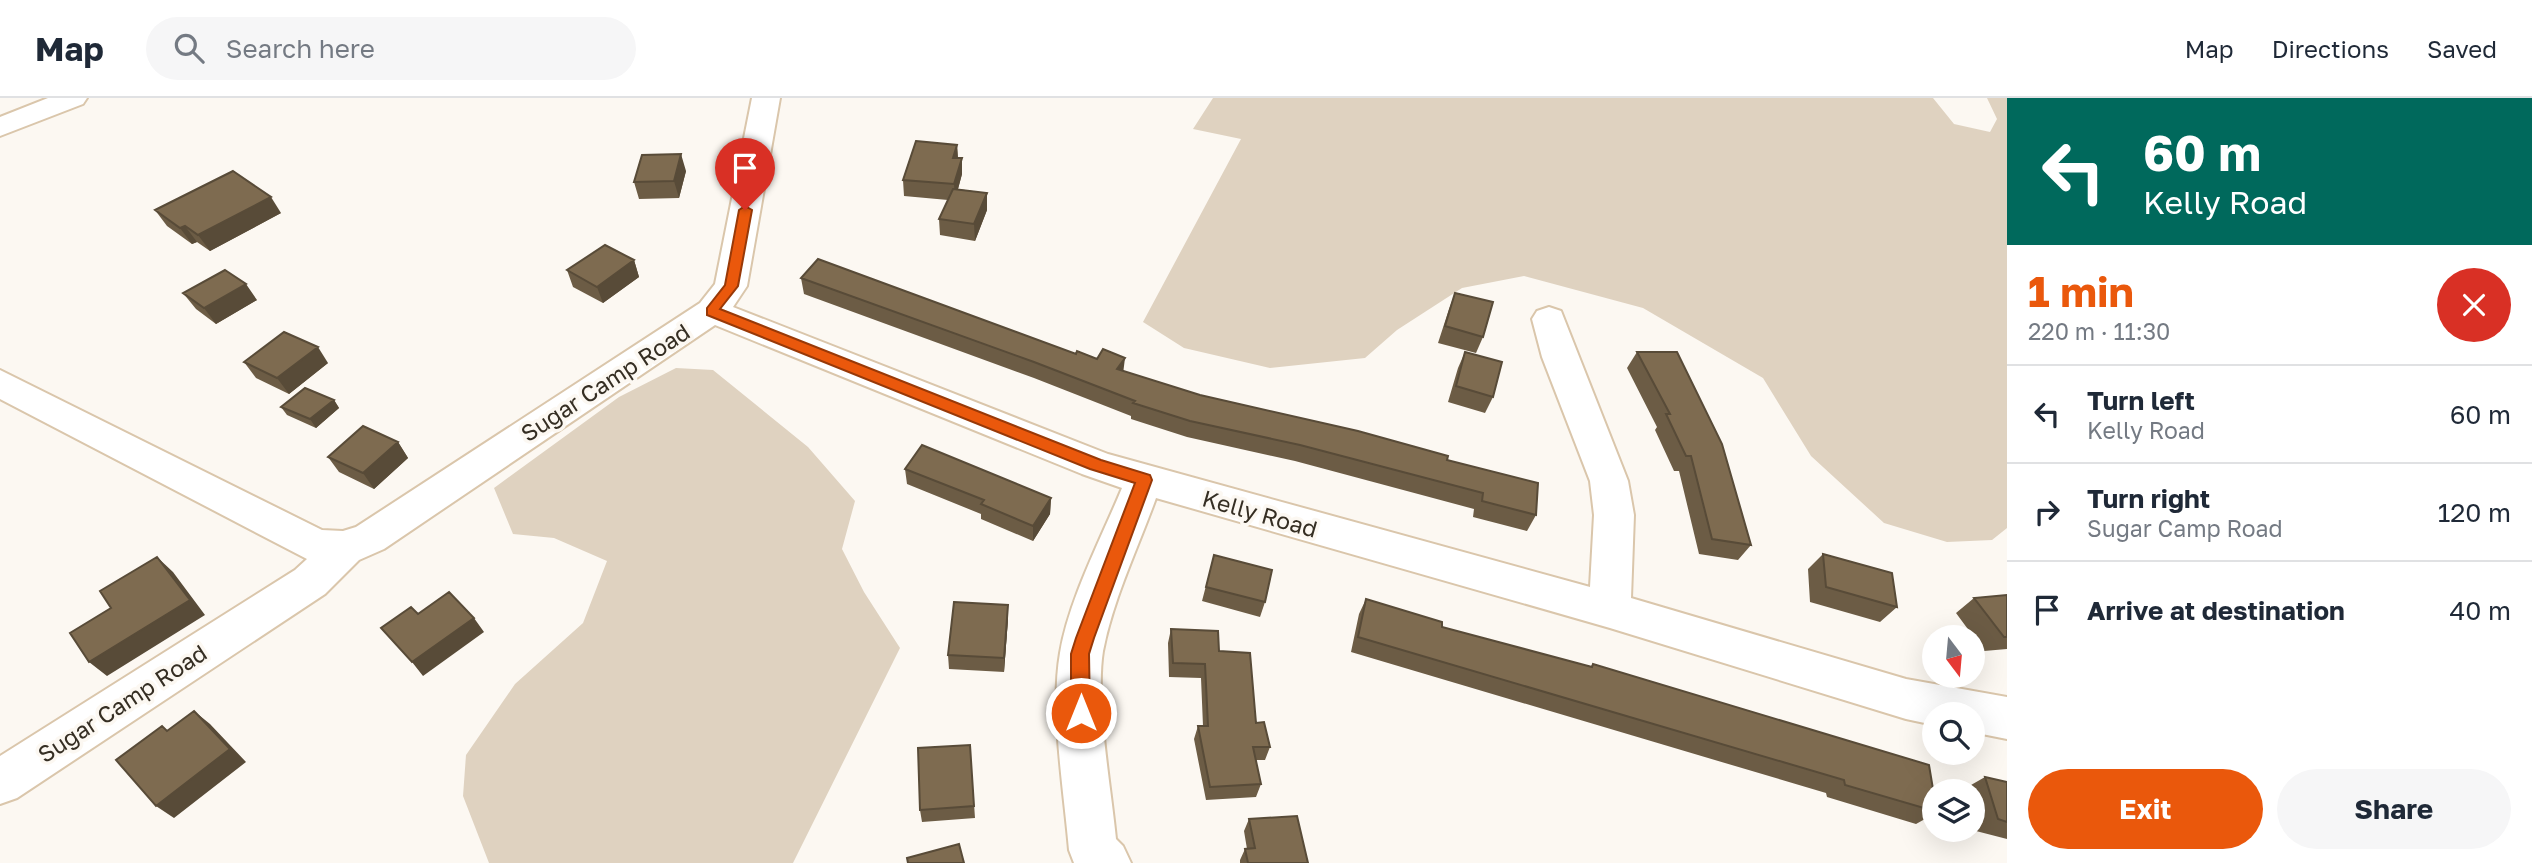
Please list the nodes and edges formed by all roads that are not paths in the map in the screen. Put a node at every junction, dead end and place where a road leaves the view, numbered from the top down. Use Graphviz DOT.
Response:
graph roads {
  1 [pos="73,98"];
  2 [pos="766,98"];
  3 [pos="0,127"];
  4 [pos="712,311"];
  5 [pos="1549,319"];
  6 [pos="0,383"];
  7 [pos="1144,480"];
  8 [pos="345,548"];
  9 [pos="1610,610"];
  10 [pos="2007,718"];
  11 [pos="0,782"];
  12 [pos="1100,856"];
  1 -- 3 [label="street"];
  2 -- 4 [label="street, Sugar Camp Road"];
  4 -- 7 [label="street, Kelly Road"];
  4 -- 8 [label="street, Sugar Camp Road"];
  5 -- 9 [label="street"];
  6 -- 8 [label="street"];
  7 -- 9 [label="street, Kelly Road"];
  7 -- 12 [label="street"];
  8 -- 11 [label="street, Sugar Camp Road"];
  9 -- 10 [label="street, Kelly Road"];
}
